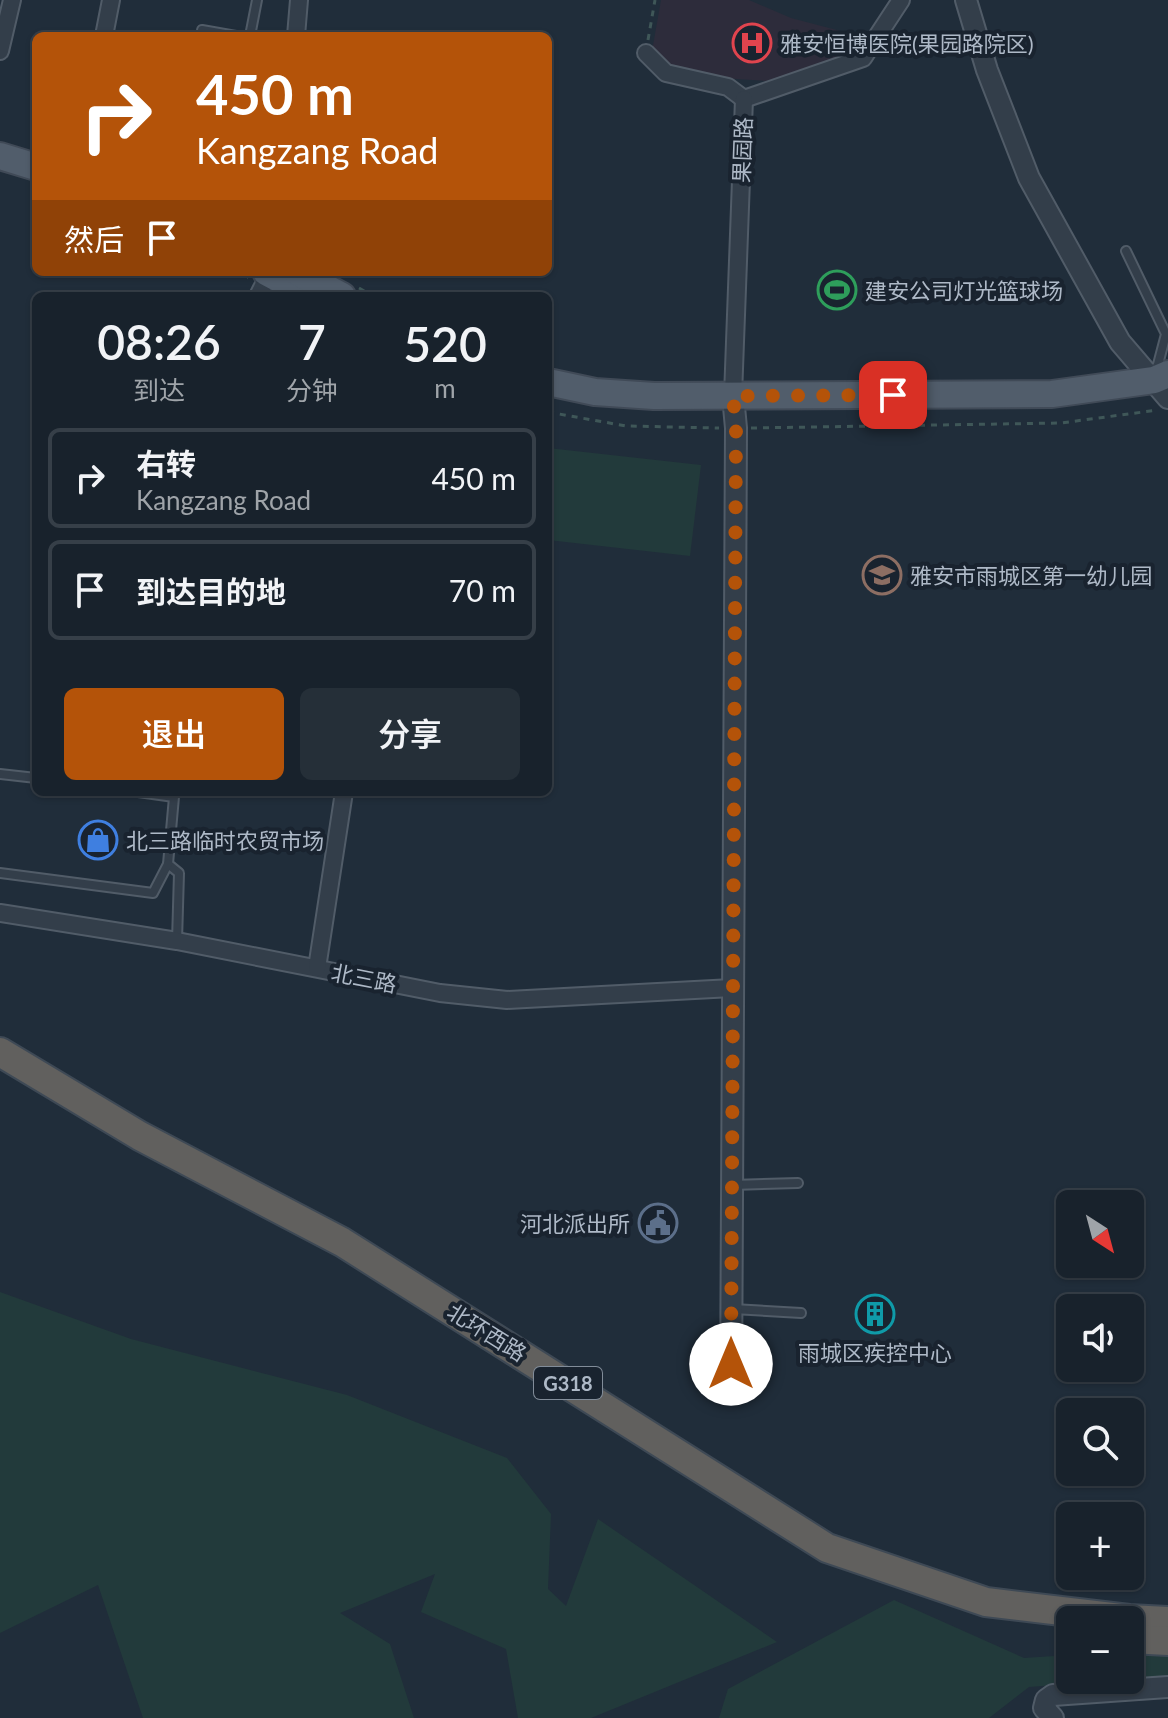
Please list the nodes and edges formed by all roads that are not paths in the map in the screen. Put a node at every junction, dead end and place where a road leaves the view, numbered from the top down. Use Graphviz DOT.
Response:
graph roads {
  1 [pos="12,0"];
  2 [pos="111,0"];
  3 [pos="257,0"];
  4 [pos="299,0"];
  5 [pos="901,0"];
  6 [pos="966,0"];
  7 [pos="202,30"];
  8 [pos="105,32"];
  9 [pos="213,32"];
  10 [pos="251,32"];
  11 [pos="296,32"];
  12 [pos="0,51"];
  13 [pos="646,53"];
  14 [pos="744,99"];
  15 [pos="0,142"];
  16 [pos="32,149"];
  17 [pos="0,156"];
  18 [pos="32,166"];
  19 [pos="1126,251"];
  20 [pos="304,276"];
  21 [pos="264,281"];
  22 [pos="298,292"];
  23 [pos="334,292"];
  24 [pos="552,383"];
  25 [pos="1165,391"];
  26 [pos="552,400"];
  27 [pos="735,411"];
  28 [pos="0,774"];
  29 [pos="32,778"];
  30 [pos="167,796"];
  31 [pos="343,796"];
  32 [pos="168,864"];
  33 [pos="0,873"];
  34 [pos="0,913"];
  35 [pos="177,941"];
  36 [pos="317,968"];
  37 [pos="732,988"];
  38 [pos="0,1052"];
  39 [pos="0,1073"];
  40 [pos="798,1183"];
  41 [pos="732,1185"];
  42 [pos="731,1309"];
  43 [pos="801,1313"];
  44 [pos="731,1392"];
  45 [pos="1168,1621"];
  46 [pos="1056,1629"];
  47 [pos="1144,1640"];
  48 [pos="1168,1641"];
  49 [pos="1168,1687"];
  50 [pos="1053,1718"];
  1 -- 12 [label="street"];
  2 -- 8 [label="street"];
  3 -- 10 [label="lane"];
  4 -- 11 [label="street"];
  5 -- 14 [label="street, 果园路"];
  6 -- 25 [label="street"];
  7 -- 9 [label="lane"];
  13 -- 14 [label="street"];
  14 -- 27 [label="street, 果园路"];
  15 -- 16 [label="main road"];
  17 -- 18 [label="main road"];
  19 -- 25 [label="lane"];
  20 -- 23 [label="main road"];
  21 -- 22 [label="main road"];
  24 -- 27 [label="main road"];
  25 -- 27 [label="main road"];
  26 -- 27 [label="main road"];
  27 -- 37 [label="street"];
  28 -- 29 [label="lane"];
  30 -- 32 [label="lane"];
  31 -- 36 [label="street"];
  32 -- 33 [label="lane"];
  32 -- 35 [label="lane"];
  34 -- 35 [label="street, 北三路"];
  35 -- 36 [label="street, 北三路"];
  36 -- 37 [label="street, 北三路"];
  37 -- 41 [label="street"];
  38 -- 45 [label="highway, 北环西路 / G318"];
  39 -- 46 [label="highway, 北环西路 / G318"];
  40 -- 41 [label="lane"];
  41 -- 42 [label="street"];
  42 -- 43 [label="lane"];
  42 -- 44 [label="street"];
  47 -- 48 [label="highway"];
  49 -- 50 [label="street"];
}
